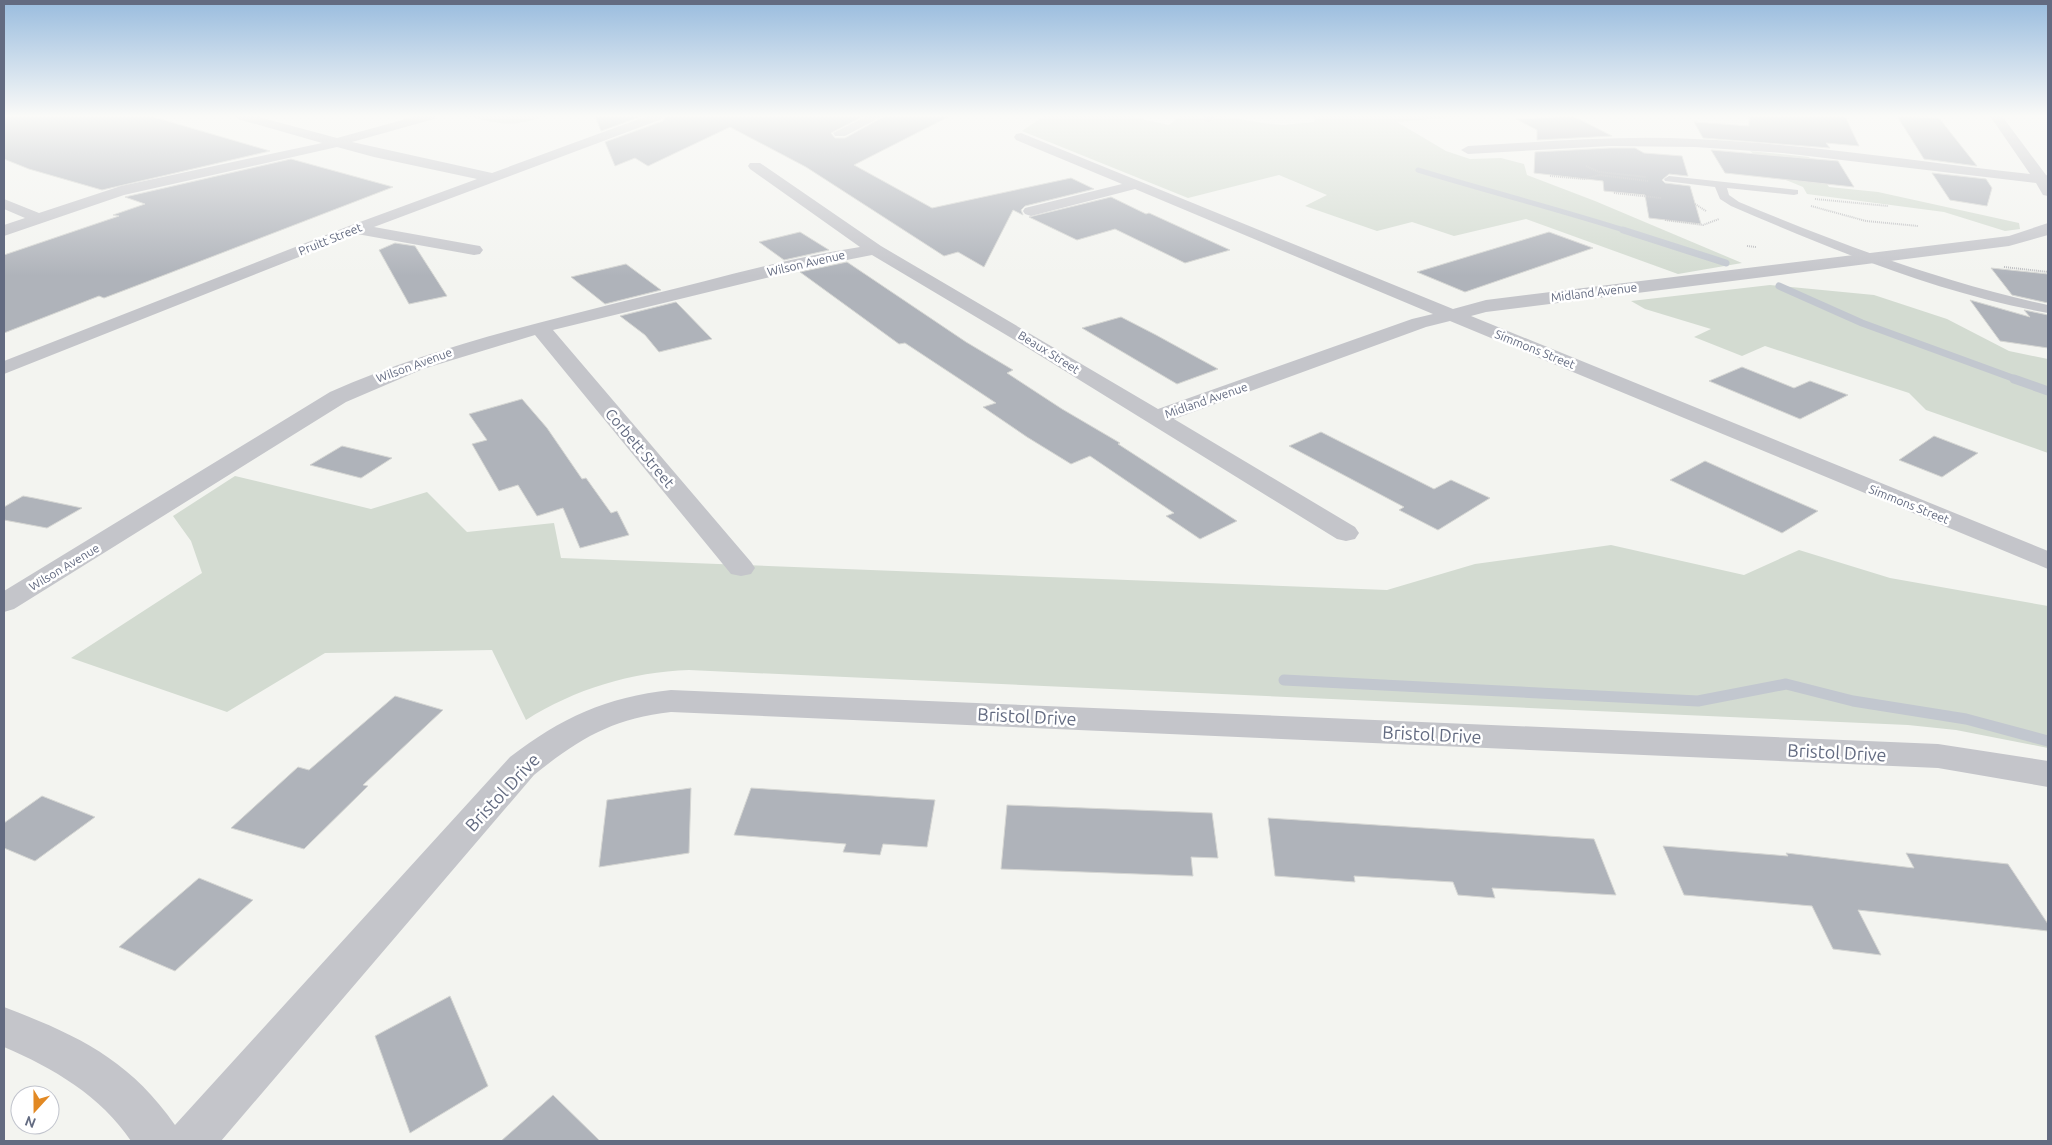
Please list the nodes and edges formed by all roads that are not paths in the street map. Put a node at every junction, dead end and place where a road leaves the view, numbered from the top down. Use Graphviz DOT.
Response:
graph roads {
  1 [pos="218,169"];
  2 [pos="450,169"];
  3 [pos="511,169"];
  4 [pos="760,169"];
  5 [pos="1098,169"];
  6 [pos="1953,169"];
  7 [pos="2037,169"];
  8 [pos="490,177"];
  9 [pos="1670,179"];
  10 [pos="2045,180"];
  11 [pos="1720,184"];
  12 [pos="1135,185"];
  13 [pos="1794,192"];
  14 [pos="2048,193"];
  15 [pos="4,204"];
  16 [pos="1031,211"];
  17 [pos="39,218"];
  18 [pos="355,228"];
  19 [pos="2048,228"];
  20 [pos="4,231"];
  21 [pos="474,250"];
  22 [pos="875,250"];
  23 [pos="1868,258"];
  24 [pos="2048,309"];
  25 [pos="1450,314"];
  26 [pos="540,328"];
  27 [pos="4,368"];
  28 [pos="1154,418"];
  29 [pos="1346,533"];
  30 [pos="2048,561"];
  31 [pos="741,568"];
  32 [pos="4,603"];
  33 [pos="2048,774"];
  34 [pos="4,1027"];
  35 [pos="158,1141"];
  36 [pos="191,1141"];
  1 -- 17 [label="street"];
  2 -- 8 [label="street"];
  3 -- 8 [label="street, Pruitt Street"];
  4 -- 22 [label="street, Beaux Street"];
  5 -- 12 [label="street, Simmons Street"];
  6 -- 10 [label="street"];
  7 -- 10 [label="street"];
  8 -- 18 [label="street, Pruitt Street"];
  9 -- 11 [label="lane"];
  10 -- 14 [label="street"];
  11 -- 13 [label="lane"];
  11 -- 23 [label="lane"];
  12 -- 16 [label="street"];
  12 -- 25 [label="street, Simmons Street"];
  15 -- 17 [label="street"];
  17 -- 20 [label="street"];
  18 -- 21 [label="street"];
  18 -- 27 [label="street, Pruitt Street"];
  19 -- 23 [label="street, Midland Avenue"];
  22 -- 26 [label="street, Wilson Avenue"];
  22 -- 28 [label="street, Beaux Street"];
  23 -- 24 [label="lane"];
  23 -- 25 [label="street, Midland Avenue"];
  25 -- 28 [label="street, Midland Avenue"];
  25 -- 30 [label="street, Simmons Street"];
  26 -- 31 [label="street, Corbett Street"];
  26 -- 32 [label="street, Wilson Avenue"];
  28 -- 29 [label="street, Beaux Street"];
  33 -- 36 [label="street, Bristol Drive"];
  34 -- 35 [label="street"];
}
